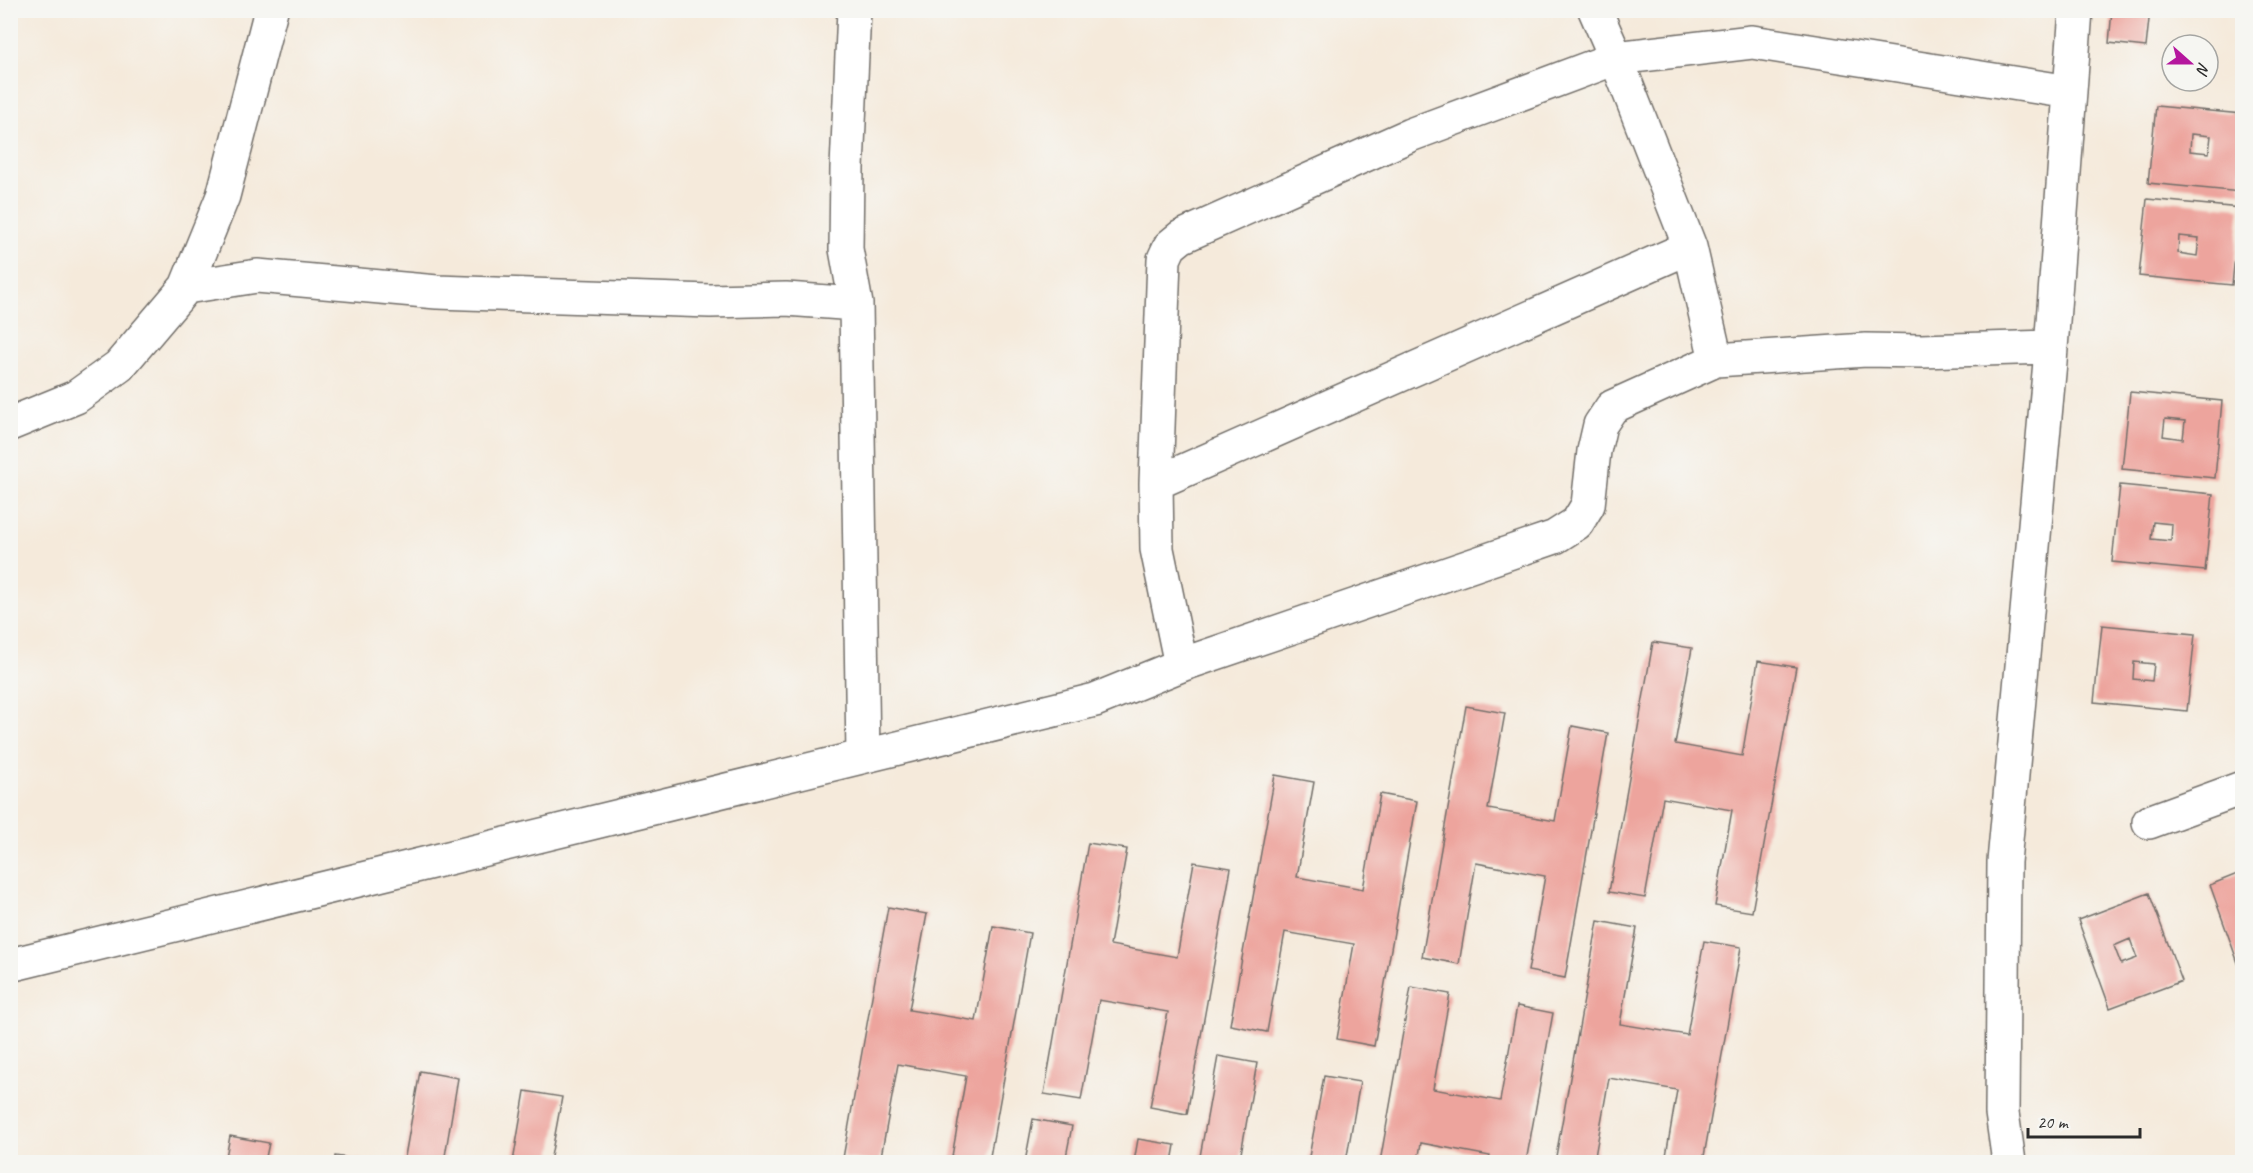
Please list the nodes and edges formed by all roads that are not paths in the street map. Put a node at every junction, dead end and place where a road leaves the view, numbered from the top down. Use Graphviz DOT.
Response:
graph roads {
  1 [pos="271,10"];
  2 [pos="854,10"];
  3 [pos="1595,10"];
  4 [pos="2076,10"];
  5 [pos="1616,58"];
  6 [pos="2070,92"];
  7 [pos="1690,248"];
  8 [pos="186,287"];
  9 [pos="856,304"];
  10 [pos="2051,346"];
  11 [pos="1716,360"];
  12 [pos="10,424"];
  13 [pos="1156,483"];
  14 [pos="1181,665"];
  15 [pos="862,756"];
  16 [pos="2242,788"];
  17 [pos="2149,822"];
  18 [pos="10,965"];
  19 [pos="2009,1162"];
  1 -- 8 [label="street"];
  2 -- 9 [label="street"];
  3 -- 5 [label="street"];
  4 -- 6 [label="street"];
  5 -- 6 [label="street"];
  5 -- 7 [label="street"];
  5 -- 13 [label="street"];
  6 -- 10 [label="street"];
  7 -- 11 [label="street"];
  7 -- 13 [label="street"];
  8 -- 9 [label="street"];
  8 -- 12 [label="street"];
  9 -- 15 [label="street"];
  10 -- 11 [label="street"];
  10 -- 19 [label="street"];
  11 -- 14 [label="street"];
  13 -- 14 [label="street"];
  14 -- 15 [label="street"];
  15 -- 18 [label="street"];
  16 -- 17 [label="street"];
}
